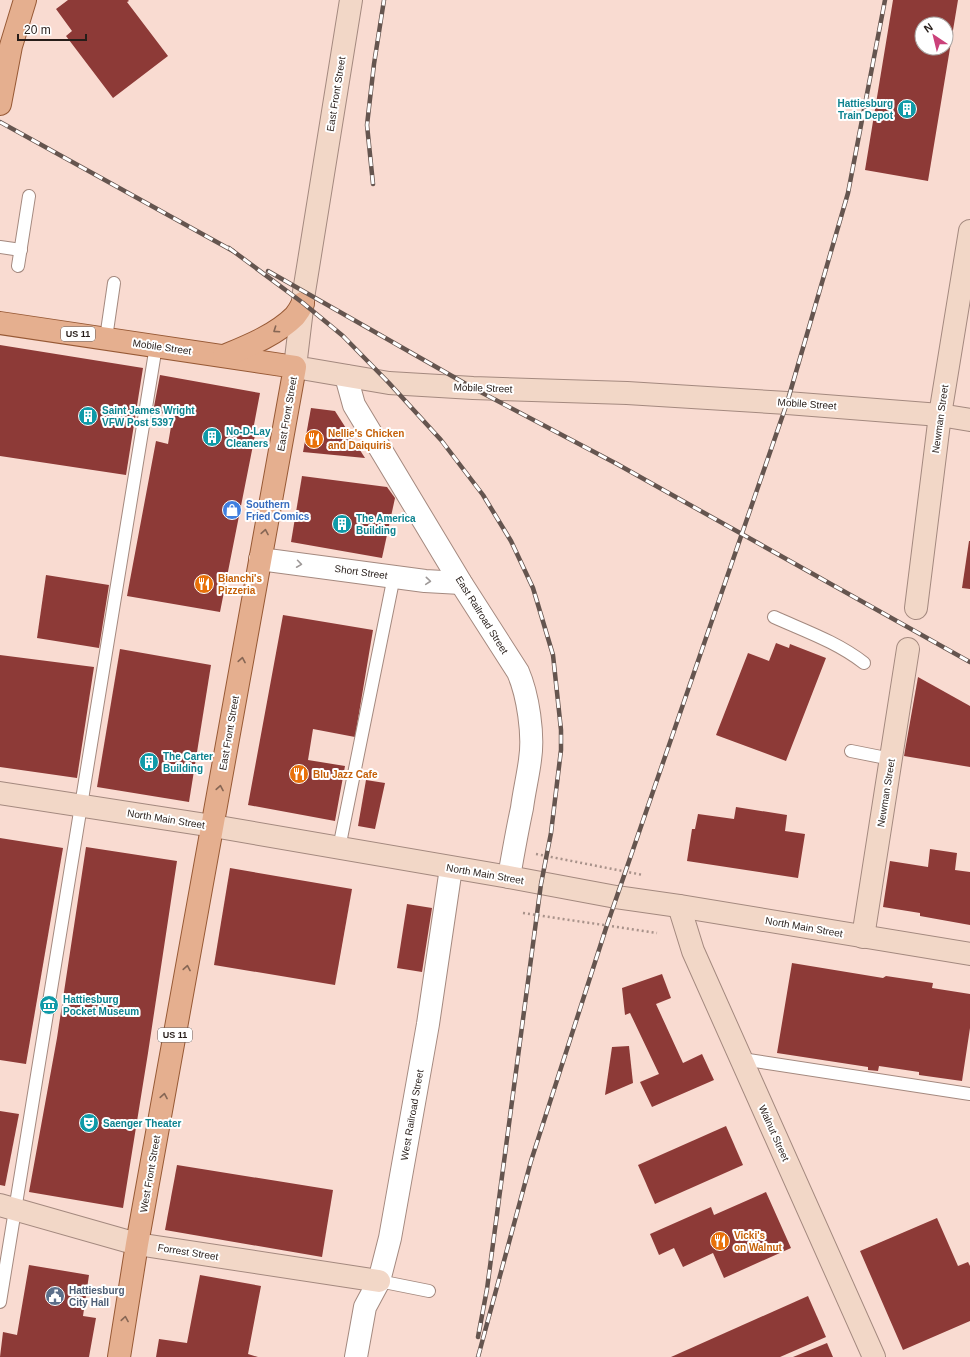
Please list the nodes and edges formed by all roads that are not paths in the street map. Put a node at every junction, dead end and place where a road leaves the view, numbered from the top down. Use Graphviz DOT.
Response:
graph roads {
  1 [pos="25,0"];
  2 [pos="351,0"];
  3 [pos="0,104"];
  4 [pos="29,196"];
  5 [pos="970,231"];
  6 [pos="0,247"];
  7 [pos="21,250"];
  8 [pos="18,266"];
  9 [pos="114,283"];
  10 [pos="303,303"];
  11 [pos="0,323"];
  12 [pos="106,338"];
  13 [pos="156,346"];
  14 [pos="224,356"];
  15 [pos="295,367"];
  16 [pos="346,376"];
  17 [pos="940,415"];
  18 [pos="970,420"];
  19 [pos="260,559"];
  20 [pos="394,576"];
  21 [pos="461,583"];
  22 [pos="916,608"];
  23 [pos="774,617"];
  24 [pos="908,649"];
  25 [pos="864,663"];
  26 [pos="851,751"];
  27 [pos="891,759"];
  28 [pos="0,793"];
  29 [pos="81,806"];
  30 [pos="213,826"];
  31 [pos="339,848"];
  32 [pos="451,868"];
  33 [pos="509,877"];
  34 [pos="679,906"];
  35 [pos="863,937"];
  36 [pos="970,954"];
  37 [pos="742,1059"];
  38 [pos="970,1094"];
  39 [pos="7,1207"];
  40 [pos="137,1244"];
  41 [pos="379,1281"];
  42 [pos="429,1291"];
  43 [pos="0,1302"];
  44 [pos="119,1357"];
  45 [pos="356,1357"];
  46 [pos="874,1357"];
  1 -- 3 [label="main road"];
  2 -- 10 [label="street, East Front Street"];
  4 -- 7 [label="lane"];
  5 -- 17 [label="street, Newman Street"];
  6 -- 7 [label="lane"];
  7 -- 8 [label="lane"];
  9 -- 12 [label="lane"];
  10 -- 14 [label="main road, one-way"];
  10 -- 15 [label="street, East Front Street"];
  11 -- 12 [label="main road, Mobile Street / US 11"];
  12 -- 13 [label="main road, Mobile Street / US 11"];
  13 -- 14 [label="main road, Mobile Street / US 11"];
  13 -- 29 [label="lane"];
  14 -- 15 [label="main road, Mobile Street / US 11"];
  15 -- 16 [label="street, Mobile Street"];
  19 -- 15 [label="main road, East Front Street / US 11, one-way"];
  16 -- 17 [label="street, Mobile Street"];
  16 -- 21 [label="street, East Railroad Street"];
  17 -- 18 [label="street, Mobile Street"];
  17 -- 22 [label="street, Newman Street"];
  19 -- 20 [label="street, Short Street, one-way"];
  30 -- 19 [label="main road, East Front Street / US 11, one-way"];
  20 -- 21 [label="street, Short Street, one-way"];
  20 -- 31 [label="lane"];
  21 -- 33 [label="street, East Railroad Street"];
  23 -- 25 [label="lane"];
  24 -- 27 [label="street, Newman Street"];
  26 -- 27 [label="lane"];
  27 -- 35 [label="street, Newman Street"];
  28 -- 29 [label="street, North Main Street"];
  29 -- 30 [label="street, North Main Street"];
  29 -- 39 [label="lane"];
  30 -- 31 [label="street, North Main Street"];
  40 -- 30 [label="main road, West Front Street / US 11, one-way"];
  31 -- 32 [label="street, North Main Street"];
  32 -- 33 [label="street, North Main Street"];
  32 -- 41 [label="street, West Railroad Street"];
  33 -- 34 [label="street, North Main Street"];
  34 -- 35 [label="street, North Main Street"];
  34 -- 37 [label="street, Walnut Street"];
  35 -- 36 [label="street, North Main Street"];
  37 -- 38 [label="lane"];
  37 -- 46 [label="street, Walnut Street"];
  39 -- 40 [label="street, Forrest Street"];
  39 -- 43 [label="lane"];
  40 -- 41 [label="street, Forrest Street"];
  44 -- 40 [label="main road, West Front Street / US 11, one-way"];
  41 -- 42 [label="lane"];
  41 -- 45 [label="street, West Railroad Street"];
}
